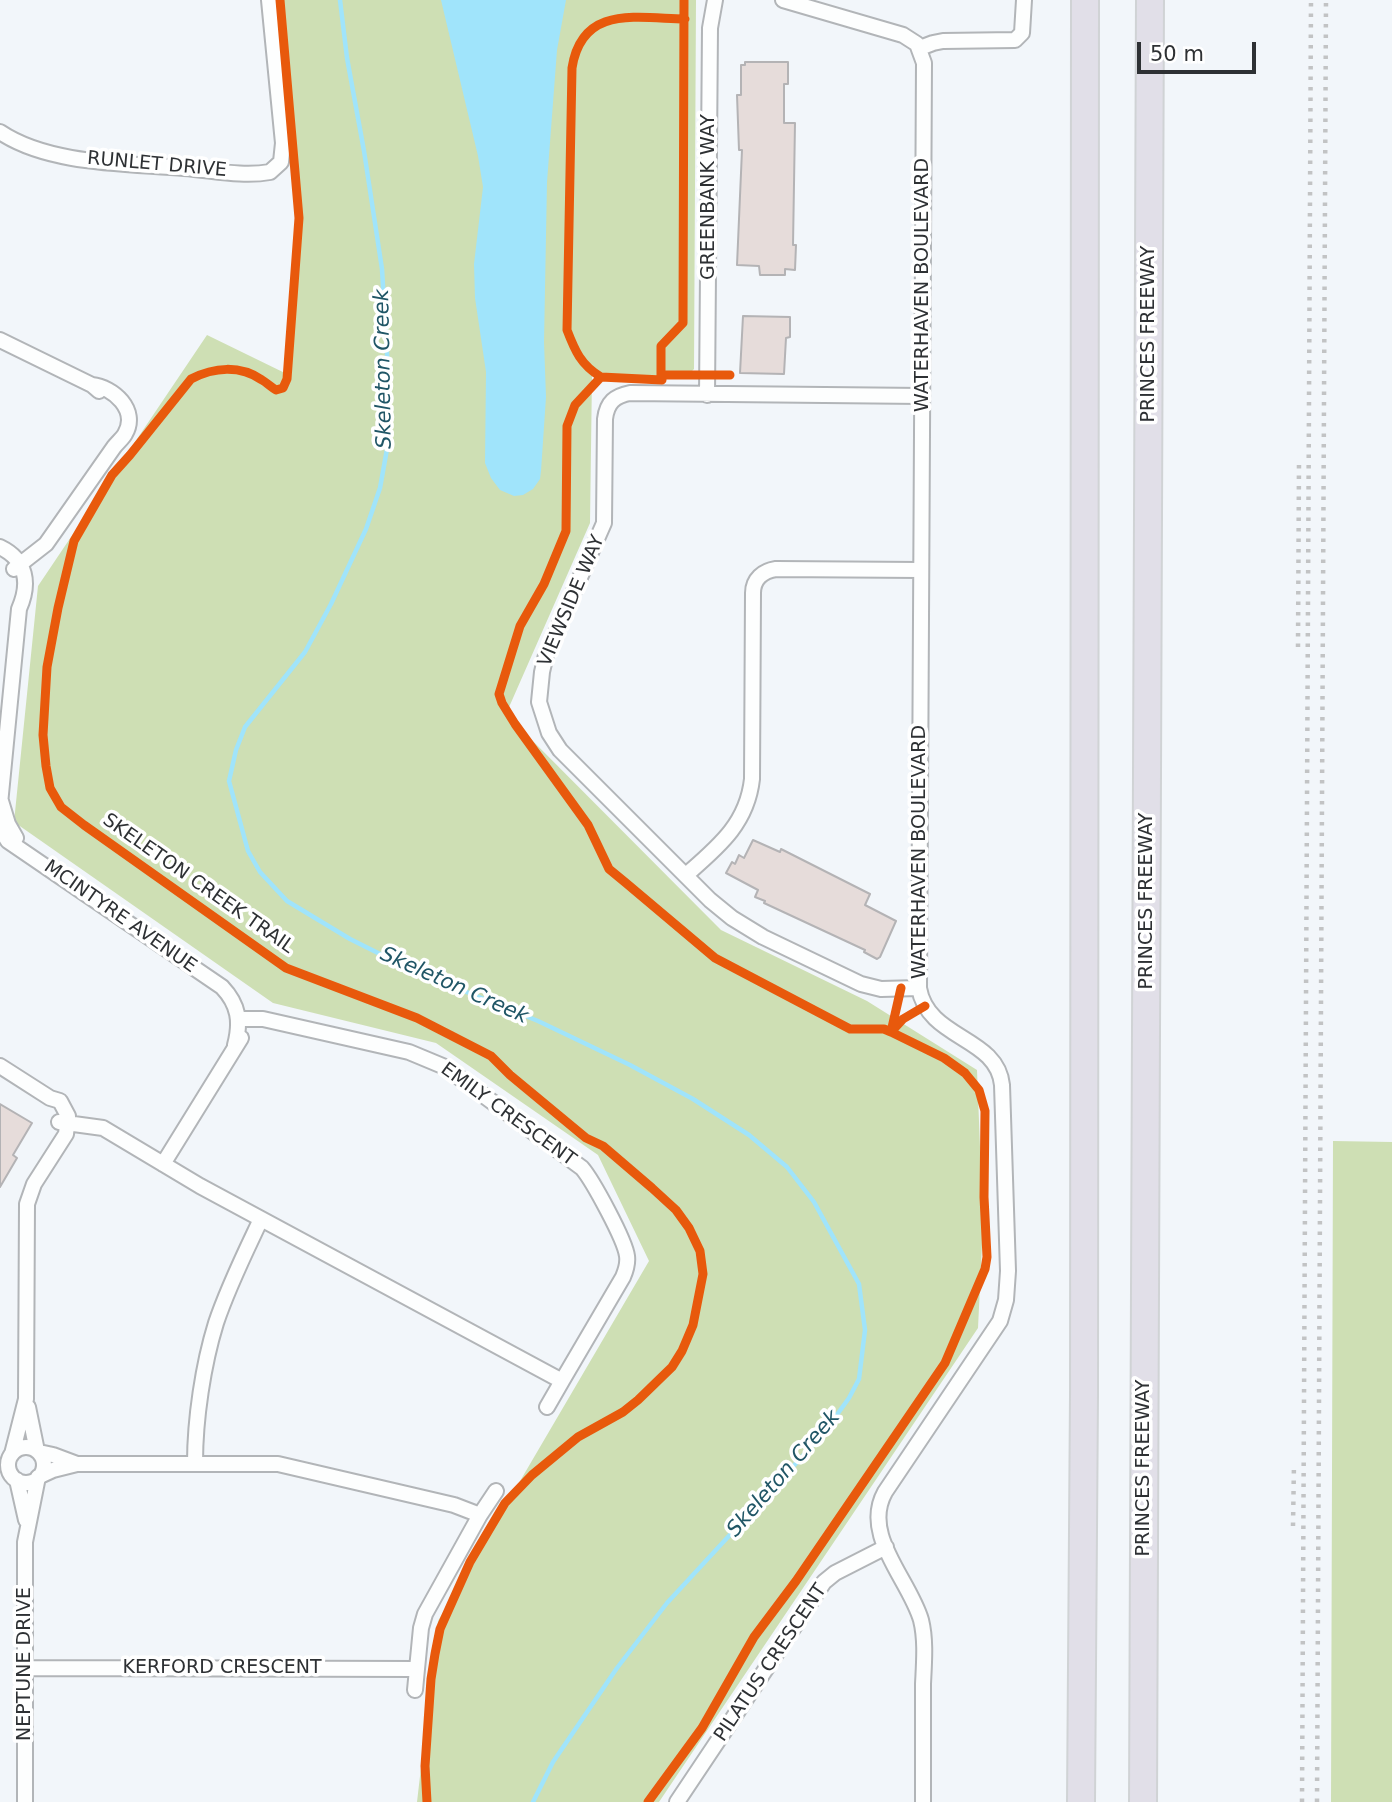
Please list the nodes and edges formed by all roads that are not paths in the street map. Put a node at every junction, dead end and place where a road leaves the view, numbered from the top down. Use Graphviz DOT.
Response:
graph roads {
  1 [pos="269,0"];
  2 [pos="715,0"];
  3 [pos="783,0"];
  4 [pos="1024,0"];
  5 [pos="1085,0"];
  6 [pos="1150,0"];
  7 [pos="920,48"];
  8 [pos="0,132"];
  9 [pos="0,340"];
  10 [pos="707,395"];
  11 [pos="922,396"];
  12 [pos="0,547"];
  13 [pos="0,556"];
  14 [pos="18,566"];
  15 [pos="920,569"];
  16 [pos="0,802"];
  17 [pos="0,829"];
  18 [pos="18,846"];
  19 [pos="686,875"];
  20 [pos="919,988"];
  21 [pos="244,1019"];
  22 [pos="0,1066"];
  23 [pos="63,1122"];
  24 [pos="163,1164"];
  25 [pos="261,1219"];
  26 [pos="562,1381"];
  27 [pos="26,1399"];
  28 [pos="547,1407"];
  29 [pos="38,1451"];
  30 [pos="8,1456"];
  31 [pos="195,1463"];
  32 [pos="77,1464"];
  33 [pos="0,1474"];
  34 [pos="39,1476"];
  35 [pos="16,1479"];
  36 [pos="496,1491"];
  37 [pos="480,1516"];
  38 [pos="27,1525"];
  39 [pos="886,1547"];
  40 [pos="26,1668"];
  41 [pos="417,1669"];
  42 [pos="415,1690"];
  43 [pos="25,1802"];
  44 [pos="677,1802"];
  45 [pos="923,1802"];
  46 [pos="1081,1802"];
  47 [pos="1143,1802"];
  1 -- 8 [label="street, RUNLET DRIVE"];
  2 -- 10 [label="street, GREENBANK WAY"];
  3 -- 7 [label="street"];
  4 -- 7 [label="street"];
  5 -- 46 [label="highway"];
  6 -- 47 [label="highway, PRINCES FREEWAY"];
  7 -- 11 [label="street, WATERHAVEN BOULEVARD"];
  9 -- 14 [label="street"];
  10 -- 11 [label="street, VIEWSIDE WAY"];
  10 -- 19 [label="street, VIEWSIDE WAY"];
  11 -- 15 [label="street, WATERHAVEN BOULEVARD"];
  12 -- 14 [label="street"];
  13 -- 14 [label="street"];
  14 -- 16 [label="street"];
  15 -- 19 [label="street"];
  15 -- 20 [label="street, WATERHAVEN BOULEVARD"];
  16 -- 18 [label="street"];
  17 -- 18 [label="street, MCINTYRE AVENUE"];
  18 -- 21 [label="street, MCINTYRE AVENUE"];
  19 -- 20 [label="street, VIEWSIDE WAY"];
  20 -- 39 [label="street, WATERHAVEN BOULEVARD"];
  21 -- 24 [label="street"];
  21 -- 26 [label="street, EMILY CRESCENT"];
  22 -- 23 [label="street"];
  23 -- 24 [label="street"];
  23 -- 27 [label="street"];
  24 -- 25 [label="street"];
  25 -- 26 [label="street"];
  25 -- 31 [label="street"];
  26 -- 28 [label="street, EMILY CRESCENT"];
  27 -- 29 [label="street"];
  27 -- 30 [label="street"];
  29 -- 30 [label="street"];
  29 -- 32 [label="street"];
  29 -- 34 [label="street"];
  30 -- 35 [label="street"];
  31 -- 32 [label="street"];
  31 -- 37 [label="street"];
  32 -- 34 [label="street"];
  33 -- 35 [label="street"];
  34 -- 35 [label="street"];
  34 -- 38 [label="street, NEPTUNE DRIVE"];
  35 -- 38 [label="street, NEPTUNE DRIVE"];
  36 -- 37 [label="street"];
  37 -- 41 [label="street"];
  38 -- 40 [label="street, NEPTUNE DRIVE"];
  39 -- 44 [label="street, PILATUS CRESCENT"];
  39 -- 45 [label="street, WATERHAVEN BOULEVARD"];
  40 -- 41 [label="street, KERFORD CRESCENT"];
  40 -- 43 [label="street, NEPTUNE DRIVE"];
  41 -- 42 [label="street"];
}
